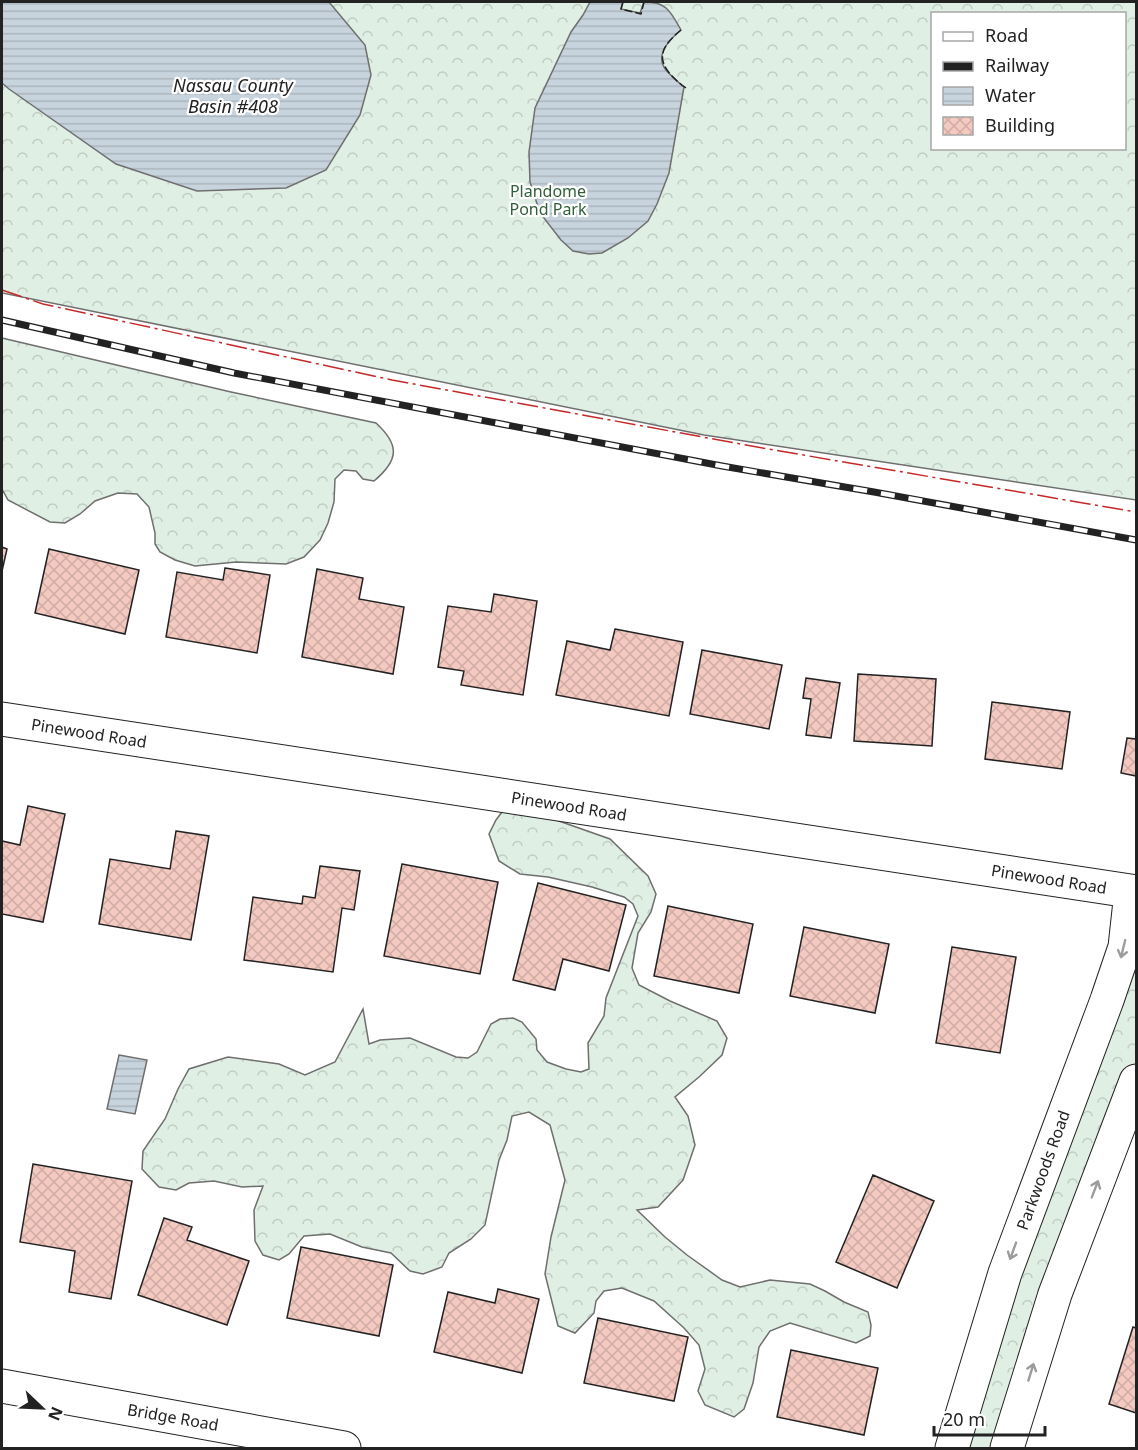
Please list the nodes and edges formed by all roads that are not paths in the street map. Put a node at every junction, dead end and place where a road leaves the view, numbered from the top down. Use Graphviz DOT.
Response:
graph roads {
  1 [pos="2,719"];
  2 [pos="1134,892"];
  3 [pos="1137,1081"];
  4 [pos="2,1386"];
  5 [pos="344,1449"];
  6 [pos="952,1449"];
  7 [pos="1007,1449"];
  1 -- 2 [label="street, Pinewood Road"];
  2 -- 6 [label="street, Parkwoods Road, one-way"];
  7 -- 3 [label="street, one-way"];
  4 -- 5 [label="street, Bridge Road"];
}
